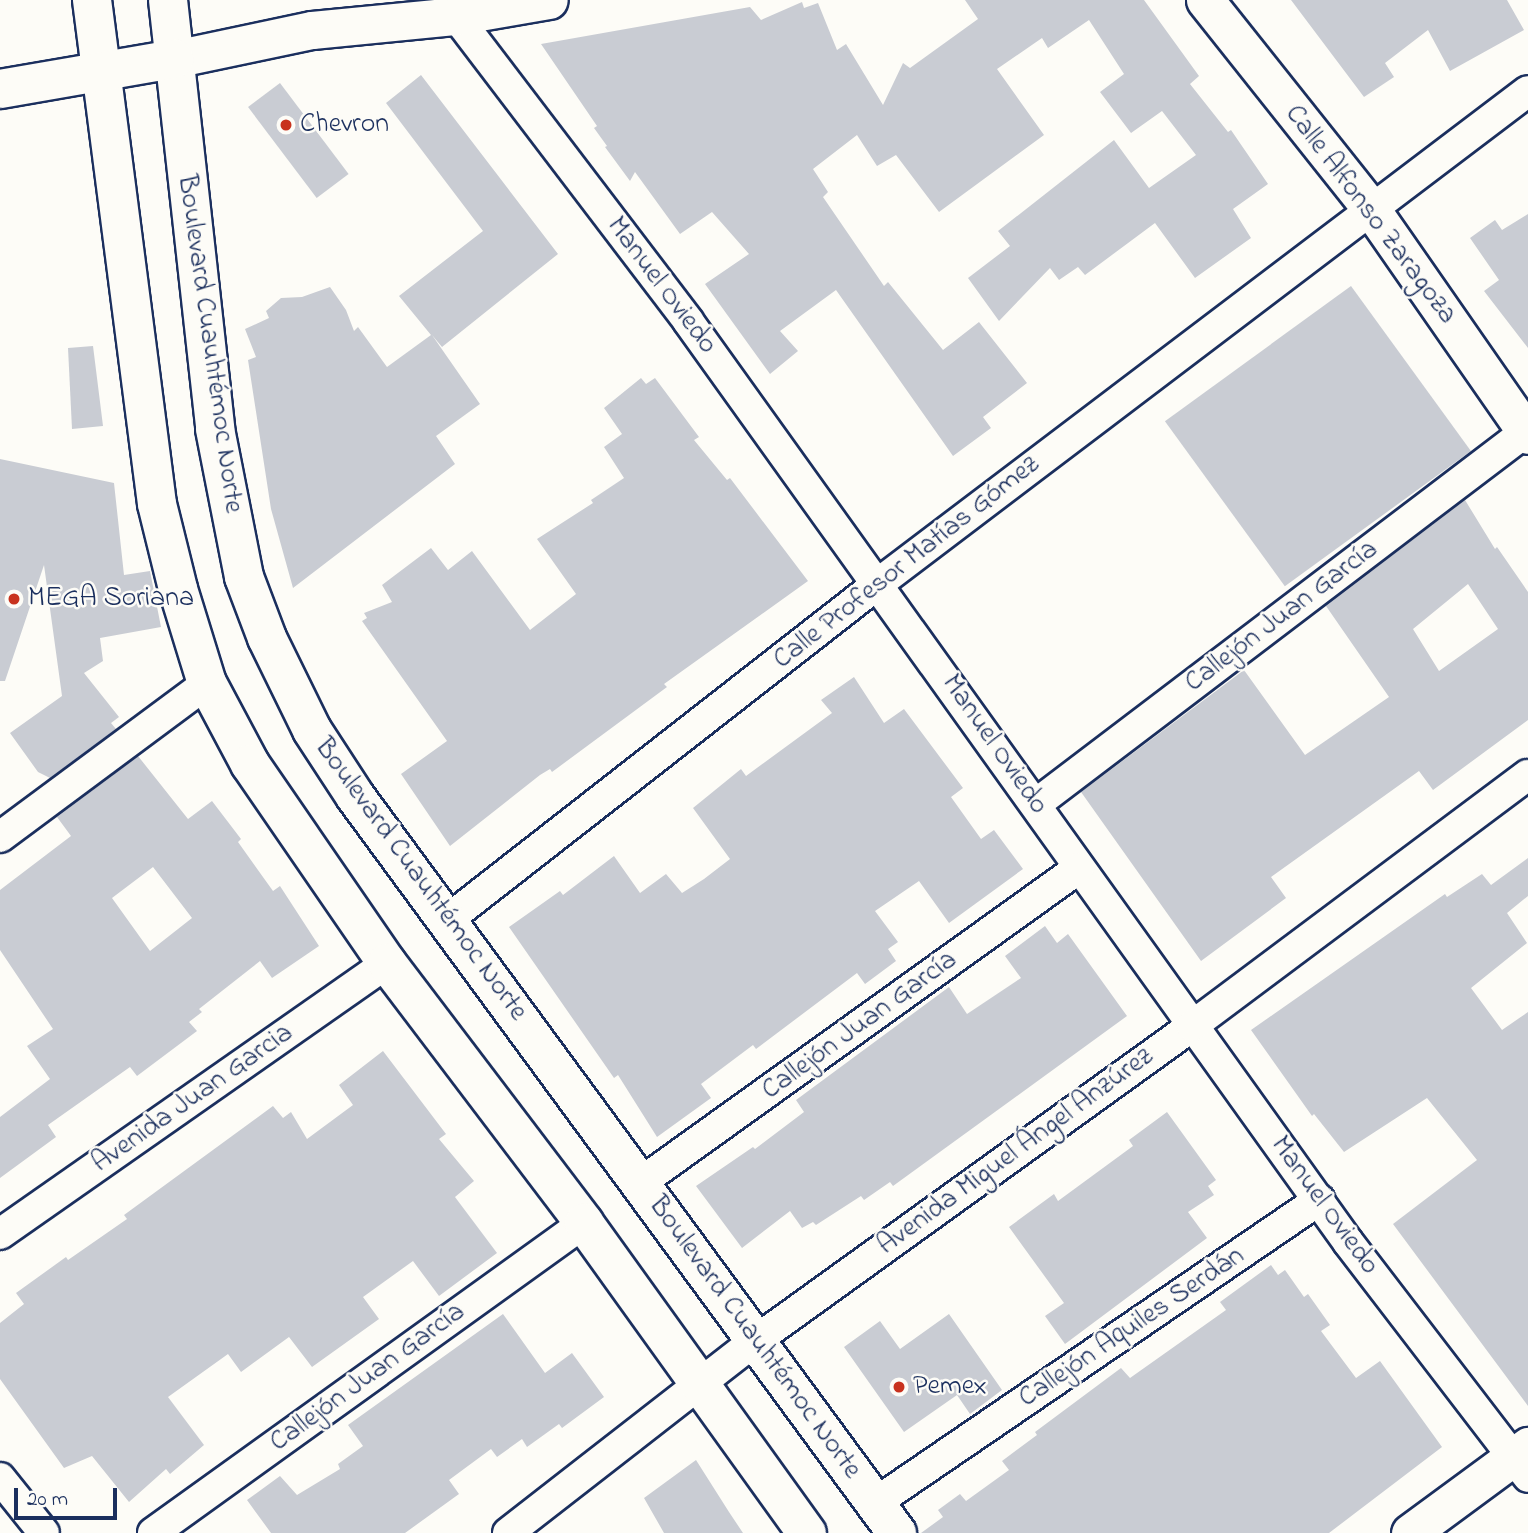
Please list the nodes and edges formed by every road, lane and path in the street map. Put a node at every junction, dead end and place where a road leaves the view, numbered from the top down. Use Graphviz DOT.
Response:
graph roads {
  1 [pos="92,0"];
  2 [pos="168,0"];
  3 [pos="548,0"];
  4 [pos="1205,0"];
  5 [pos="456,16"];
  6 [pos="174,59"];
  7 [pos="99,72"];
  8 [pos="0,89"];
  9 [pos="1528,91"];
  10 [pos="1371,209"];
  11 [pos="1527,432"];
  12 [pos="878,583"];
  13 [pos="207,683"];
  14 [pos="1528,775"];
  15 [pos="1036,804"];
  16 [pos="0,837"];
  17 [pos="1079,868"];
  18 [pos="446,921"];
  19 [pos="387,963"];
  20 [pos="1192,1026"];
  21 [pos="640,1183"];
  22 [pos="1318,1200"];
  23 [pos="584,1223"];
  24 [pos="0,1234"];
  25 [pos="755,1341"];
  26 [pos="701,1384"];
  27 [pos="1523,1460"];
  28 [pos="0,1478"];
  29 [pos="886,1518"];
  30 [pos="44,1533"];
  31 [pos="153,1533"];
  32 [pos="508,1533"];
  33 [pos="807,1533"];
  34 [pos="1409,1533"];
  1 -- 7 [label="main road"];
  2 -- 6 [label="main road, Boulevard Cuauhtémoc Norte"];
  3 -- 5 [label="street"];
  4 -- 10 [label="street, Calle Alfonso Zaragoza"];
  5 -- 6 [label="street"];
  5 -- 12 [label="street, Manuel Oviedo"];
  6 -- 7 [label="main road"];
  6 -- 18 [label="main road, Boulevard Cuauhtémoc Norte"];
  7 -- 8 [label="main road"];
  7 -- 13 [label="main road"];
  9 -- 10 [label="street, Calle Profesor Matías Gómez"];
  10 -- 11 [label="street, Calle Alfonso Zaragoza"];
  10 -- 12 [label="street, Calle Profesor Matías Gómez"];
  11 -- 15 [label="street, Callejón Juan García"];
  12 -- 15 [label="street, Manuel Oviedo"];
  12 -- 18 [label="street, Calle Profesor Matías Gómez"];
  13 -- 16 [label="street"];
  13 -- 19 [label="main road"];
  14 -- 20 [label="street, Avenida Miguel Ángel Anzúrez"];
  15 -- 17 [label="street, Manuel Oviedo"];
  17 -- 20 [label="street, Manuel Oviedo"];
  17 -- 21 [label="street, Callejón Juan García"];
  18 -- 21 [label="main road, Boulevard Cuauhtémoc Norte"];
  19 -- 23 [label="main road"];
  19 -- 24 [label="street, Avenida Juan Garcia"];
  20 -- 22 [label="street, Manuel Oviedo"];
  20 -- 25 [label="street, Avenida Miguel Ángel Anzúrez"];
  21 -- 25 [label="main road, Boulevard Cuauhtémoc Norte"];
  22 -- 27 [label="street, Manuel Oviedo"];
  22 -- 29 [label="street, Callejón Aquiles Serdán"];
  23 -- 26 [label="main road"];
  23 -- 31 [label="street, Callejón Juan García"];
  25 -- 26 [label="street, Avenida Miguel Ángel Anzúrez"];
  25 -- 29 [label="main road, Boulevard Cuauhtémoc Norte"];
  26 -- 32 [label="street, Avenida Miguel Ángel Anzúrez"];
  26 -- 33 [label="main road"];
  27 -- 34 [label="street"];
  28 -- 30 [label="street"];
}
